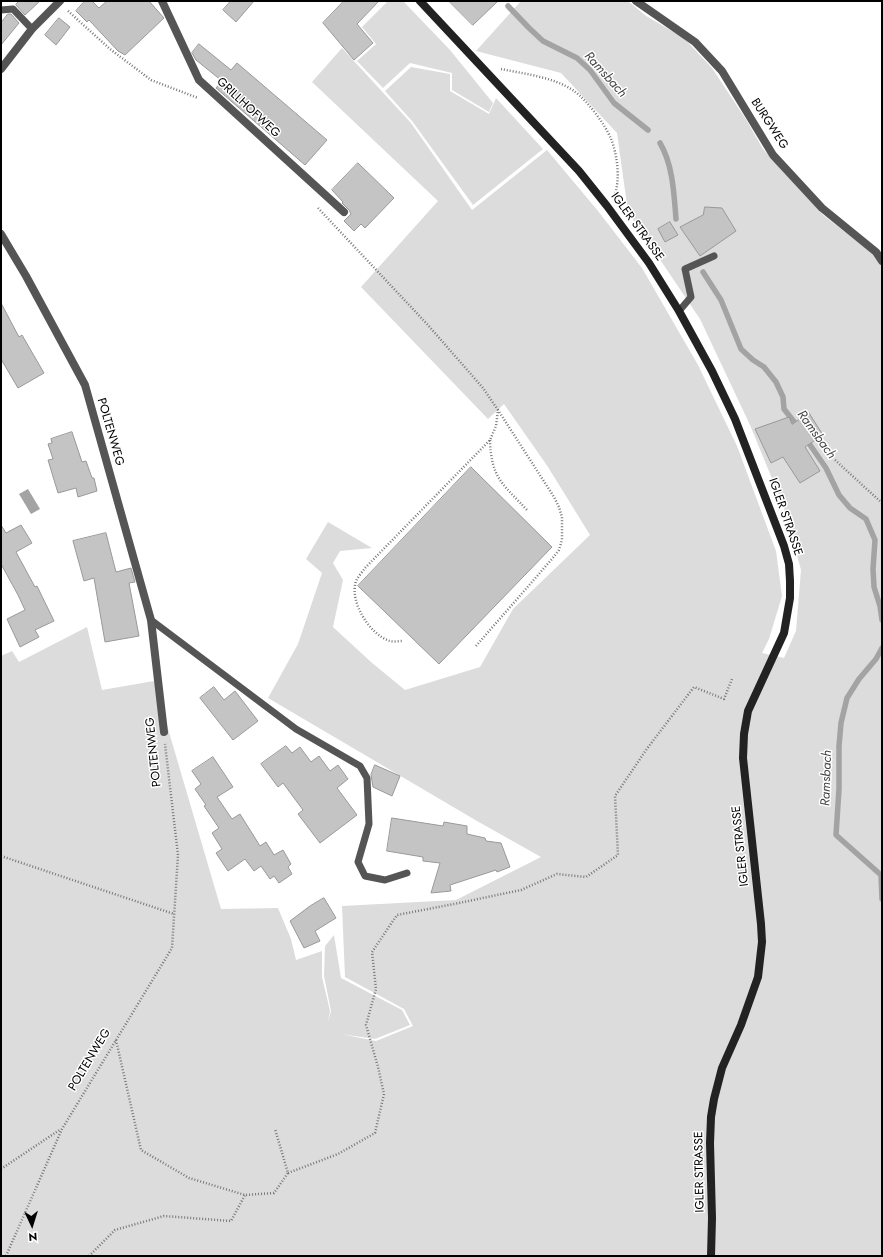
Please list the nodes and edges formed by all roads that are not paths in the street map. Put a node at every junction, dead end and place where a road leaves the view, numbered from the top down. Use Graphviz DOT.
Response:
graph roads {
  1 [pos="162,1"];
  2 [pos="420,1"];
  3 [pos="636,1"];
  4 [pos="59,2"];
  5 [pos="1,10"];
  6 [pos="32,29"];
  7 [pos="1,69"];
  8 [pos="344,212"];
  9 [pos="1,234"];
  10 [pos="714,256"];
  11 [pos="882,261"];
  12 [pos="679,311"];
  13 [pos="151,620"];
  14 [pos="164,732"];
  15 [pos="407,873"];
  16 [pos="711,1256"];
  1 -- 8 [label="street, GRILLHOFWEG"];
  2 -- 12 [label="main road, IGLER STRASSE"];
  3 -- 11 [label="street, BURGWEG"];
  4 -- 6 [label="street"];
  5 -- 6 [label="lane"];
  6 -- 7 [label="street"];
  9 -- 13 [label="street, POLTENWEG"];
  10 -- 12 [label="lane"];
  12 -- 16 [label="main road, IGLER STRASSE"];
  13 -- 14 [label="street, POLTENWEG"];
  13 -- 15 [label="lane"];
}
